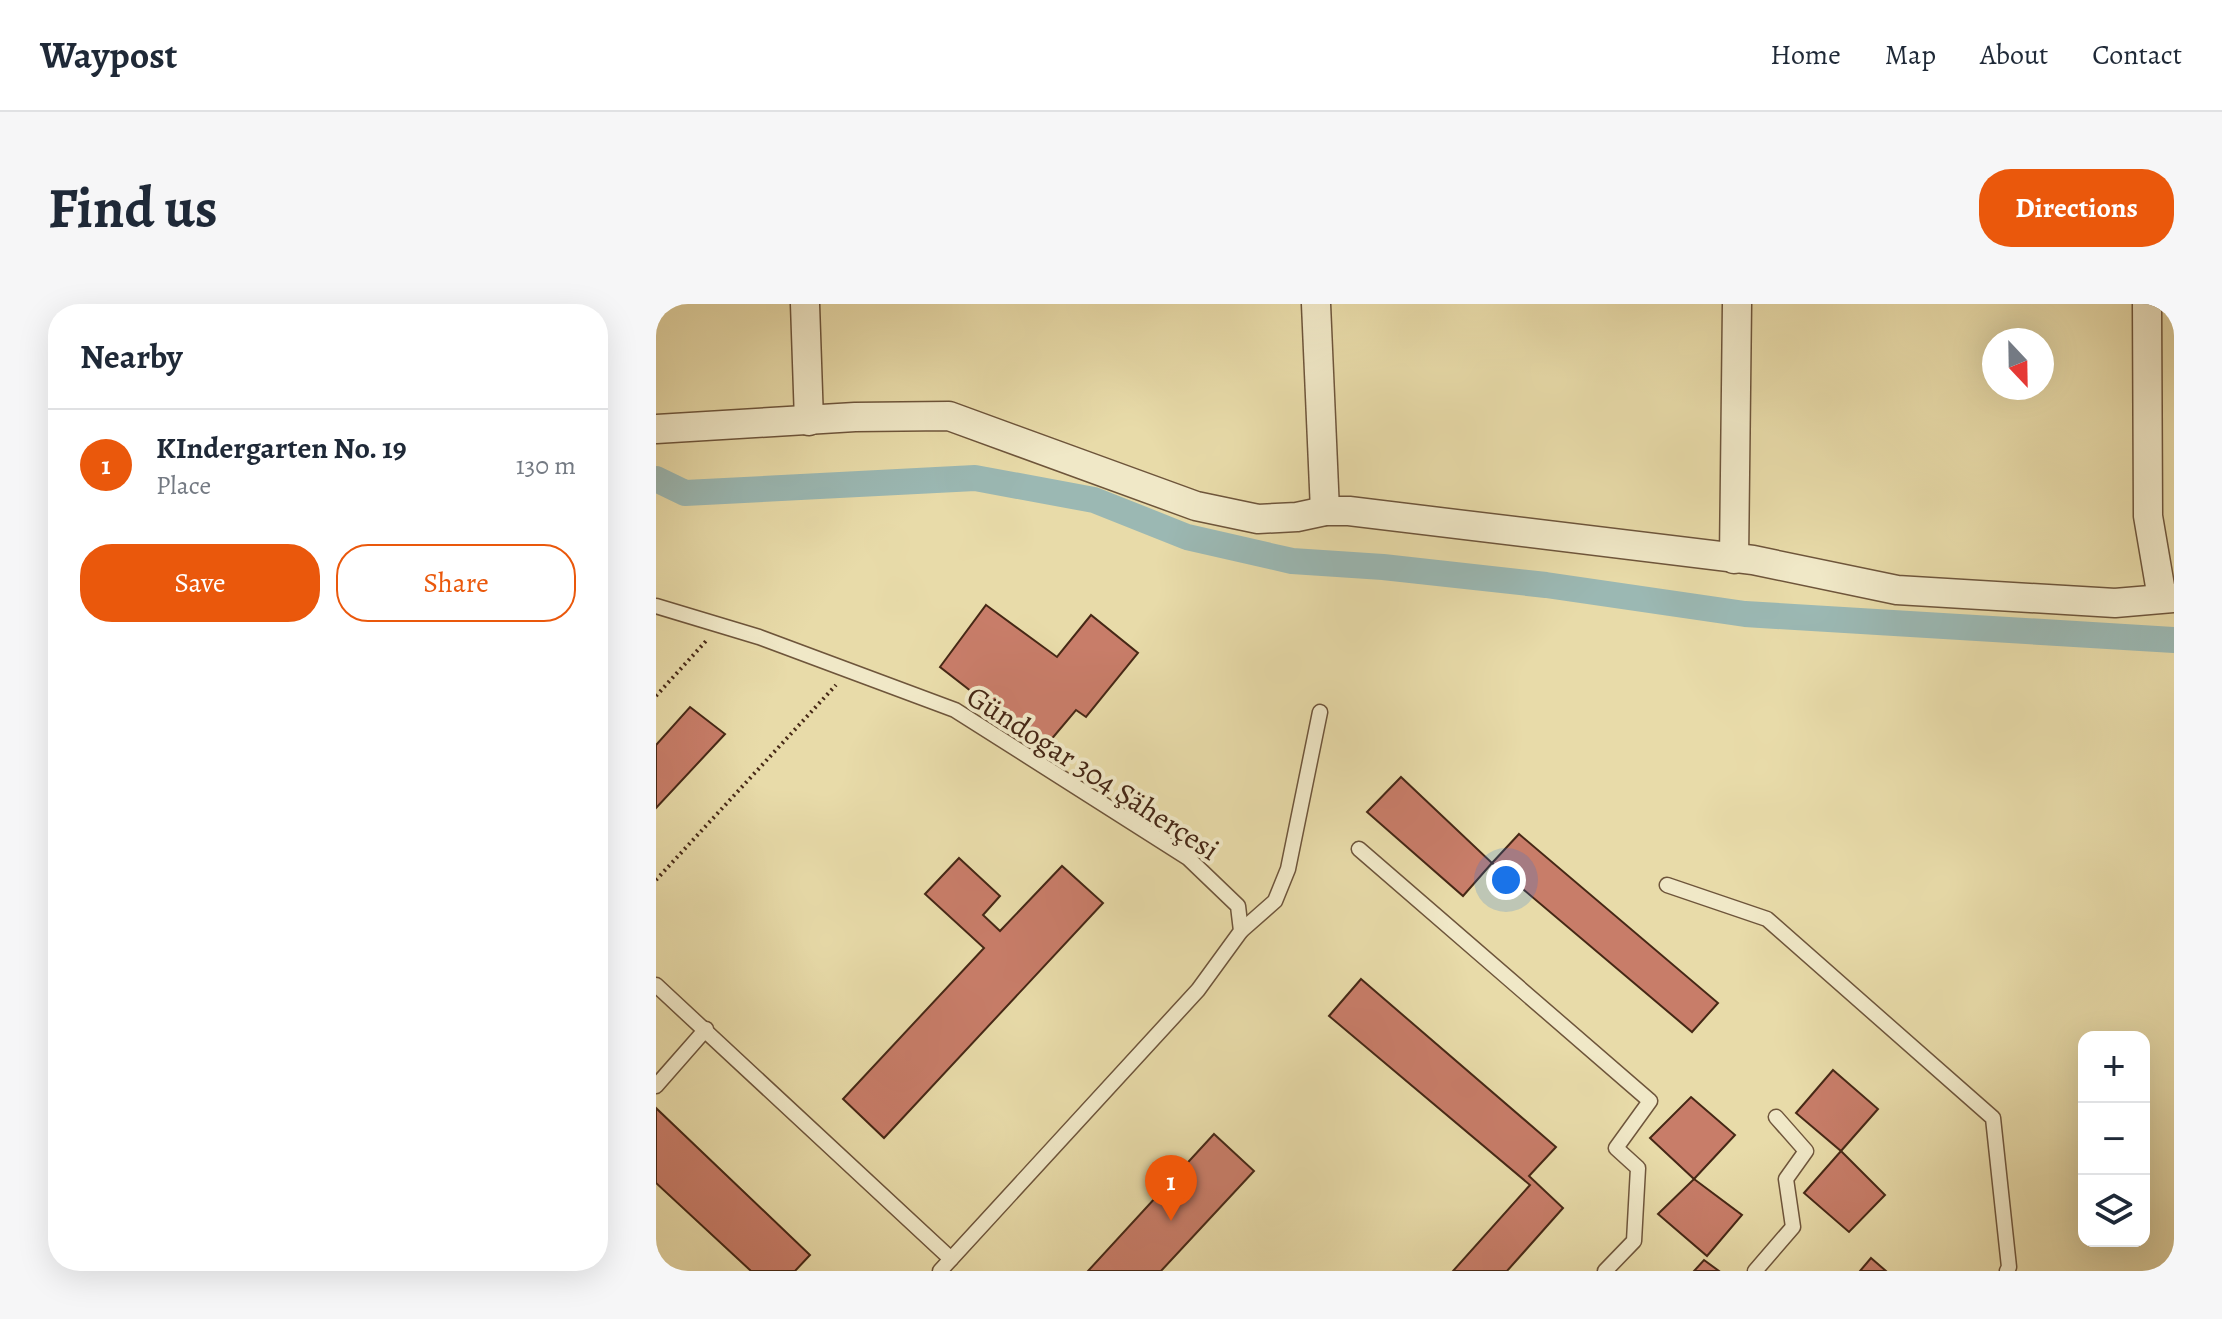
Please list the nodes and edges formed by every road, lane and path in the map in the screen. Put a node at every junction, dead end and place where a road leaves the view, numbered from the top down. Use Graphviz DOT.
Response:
graph roads {
  1 [pos="805,304"];
  2 [pos="1316,304"];
  3 [pos="1737,304"];
  4 [pos="2147,304"];
  5 [pos="809,421"];
  6 [pos="656,429"];
  7 [pos="1325,511"];
  8 [pos="1734,559"];
  9 [pos="2168,598"];
  10 [pos="656,606"];
  11 [pos="720,626"];
  12 [pos="850,669"];
  13 [pos="656,696"];
  14 [pos="1320,712"];
  15 [pos="1359,849"];
  16 [pos="656,880"];
  17 [pos="1667,885"];
  18 [pos="1241,931"];
  19 [pos="656,985"];
  20 [pos="706,1029"];
  21 [pos="656,1086"];
  22 [pos="1776,1117"];
  23 [pos="951,1259"];
  24 [pos="940,1271"];
  25 [pos="1605,1271"];
  26 [pos="1755,1271"];
  27 [pos="2007,1271"];
  1 -- 5 [label="street"];
  2 -- 7 [label="street"];
  3 -- 8 [label="street"];
  4 -- 9 [label="street"];
  5 -- 6 [label="street"];
  5 -- 7 [label="street"];
  7 -- 8 [label="street"];
  8 -- 9 [label="street"];
  10 -- 11 [label="lane, Gündogar 304 Şäherçesi"];
  11 -- 12 [label="lane, Gündogar 304 Şäherçesi"];
  11 -- 13 [label="path"];
  12 -- 16 [label="path"];
  12 -- 18 [label="lane, Gündogar 304 Şäherçesi"];
  14 -- 18 [label="lane"];
  15 -- 25 [label="lane"];
  17 -- 27 [label="lane"];
  18 -- 23 [label="lane"];
  19 -- 20 [label="lane"];
  20 -- 21 [label="lane"];
  20 -- 23 [label="lane"];
  22 -- 26 [label="lane"];
  23 -- 24 [label="lane"];
}
